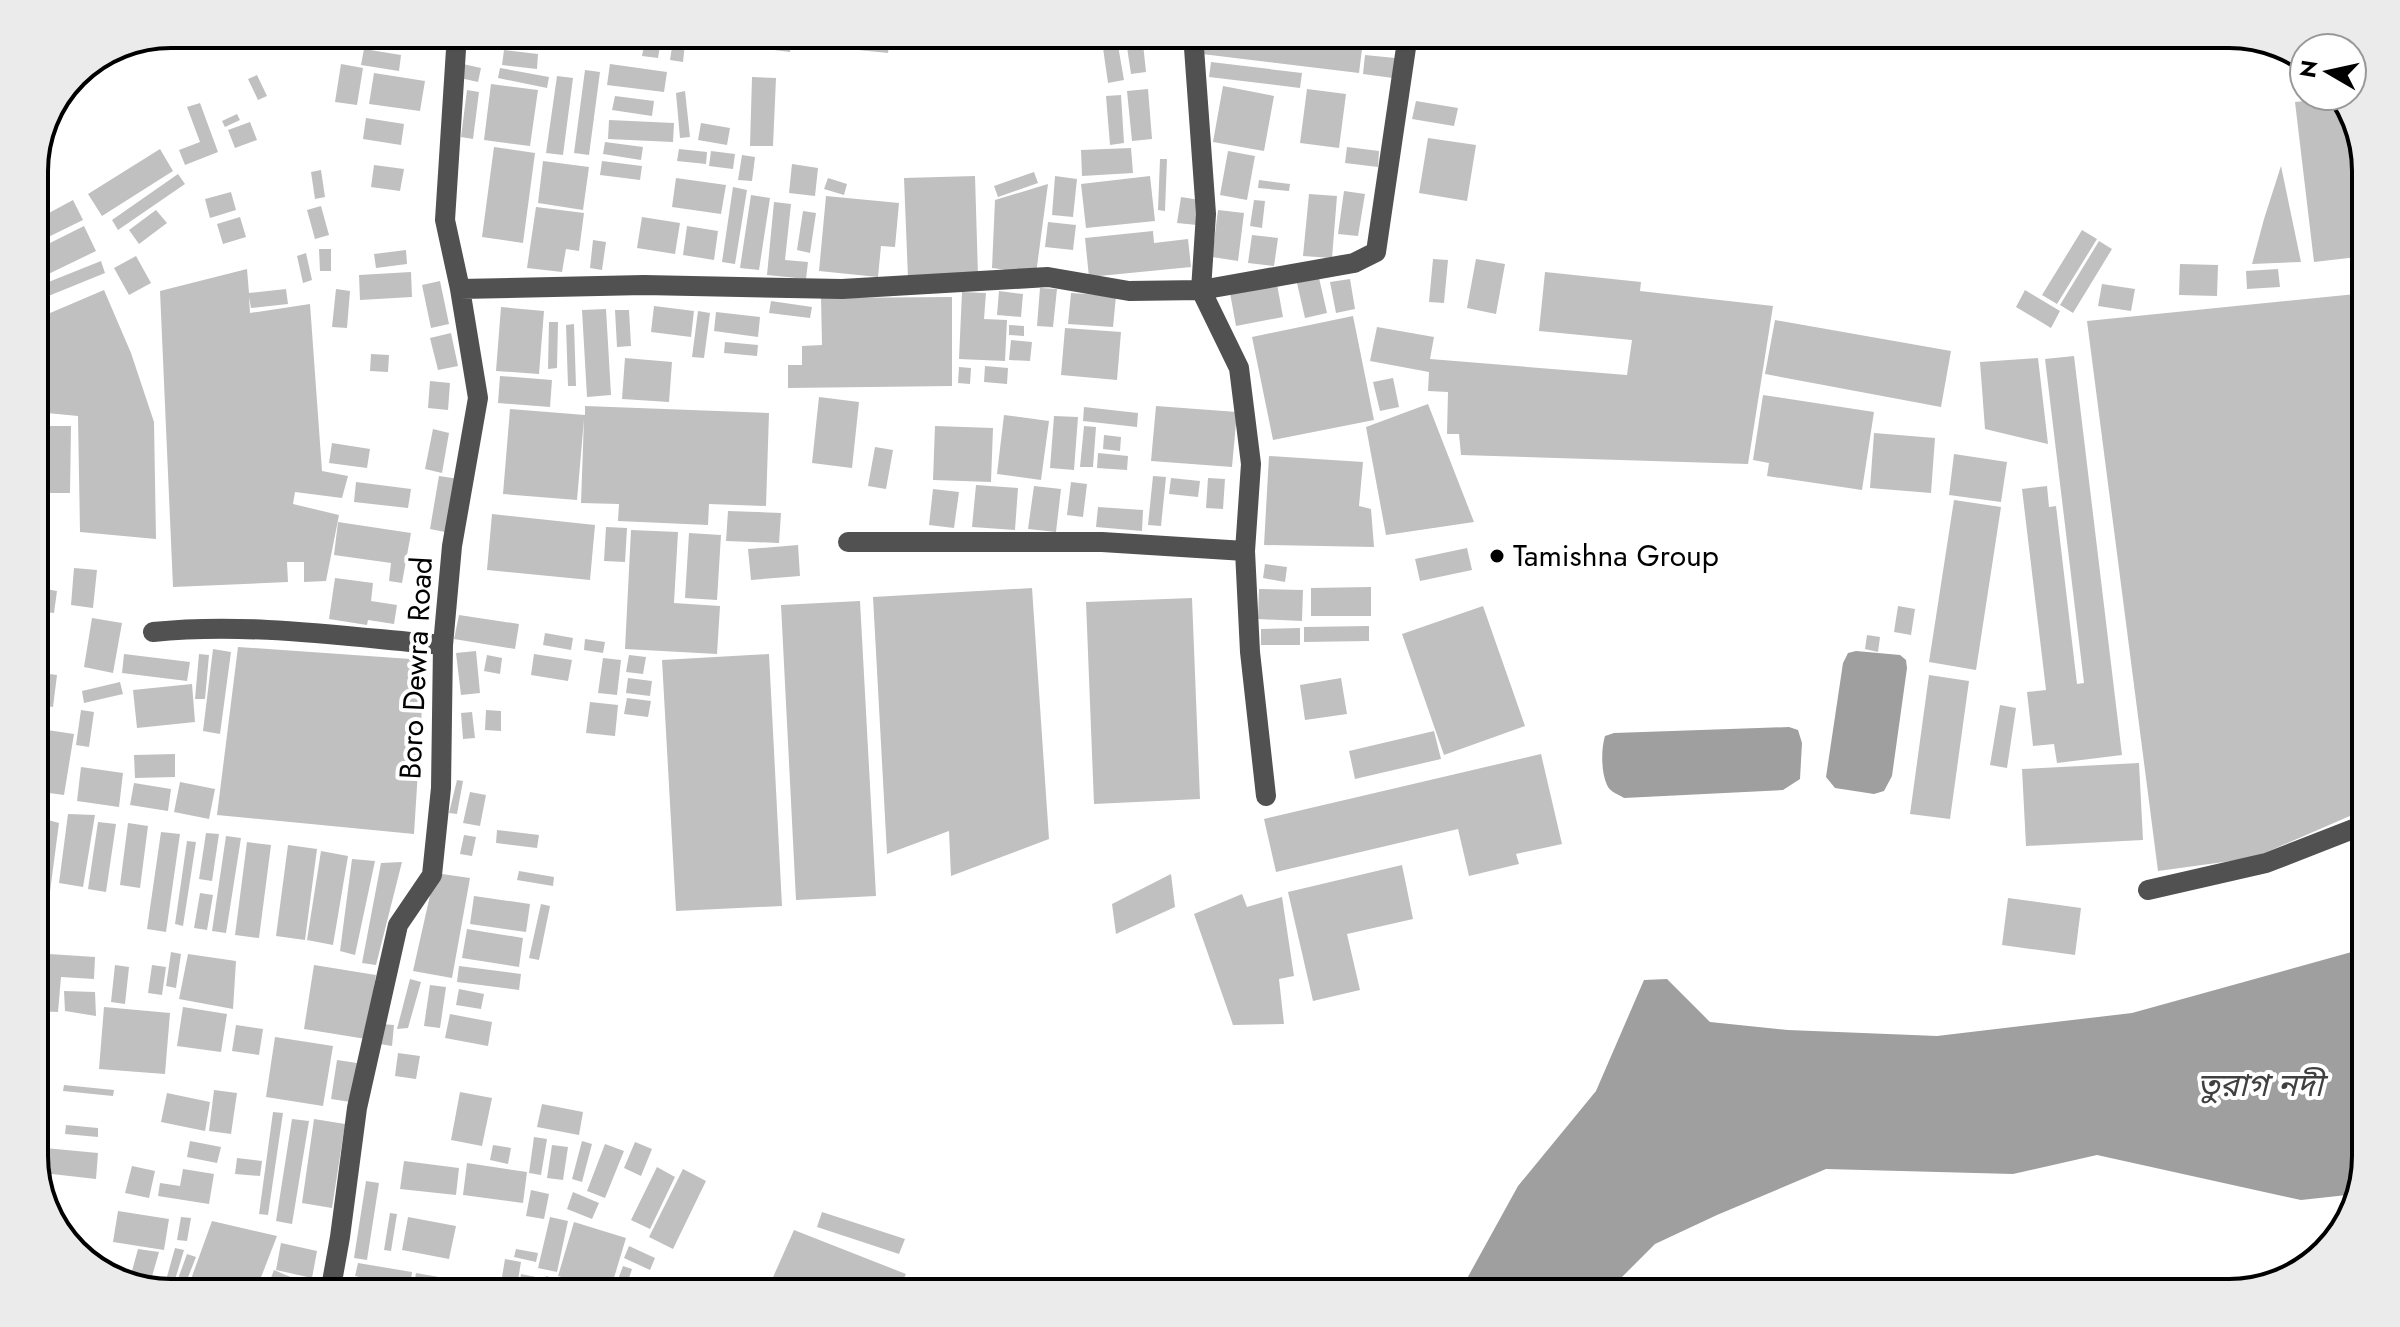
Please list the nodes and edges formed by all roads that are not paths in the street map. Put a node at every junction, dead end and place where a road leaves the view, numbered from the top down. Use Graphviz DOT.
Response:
graph roads {
  1 [pos="456,48"];
  2 [pos="1194,48"];
  3 [pos="1406,48"];
  4 [pos="460,289"];
  5 [pos="1201,290"];
  6 [pos="848,542"];
  7 [pos="1245,551"];
  8 [pos="153,632"];
  9 [pos="443,645"];
  10 [pos="1266,796"];
  11 [pos="2352,829"];
  12 [pos="2148,890"];
  13 [pos="332,1279"];
  1 -- 4 [label="street, Boro Dewra Road"];
  2 -- 5 [label="street"];
  3 -- 5 [label="street"];
  4 -- 5 [label="street"];
  4 -- 9 [label="street, Boro Dewra Road"];
  5 -- 7 [label="street"];
  6 -- 7 [label="street"];
  7 -- 10 [label="street"];
  8 -- 9 [label="street"];
  9 -- 13 [label="street, Boro Dewra Road"];
  11 -- 12 [label="street"];
}
